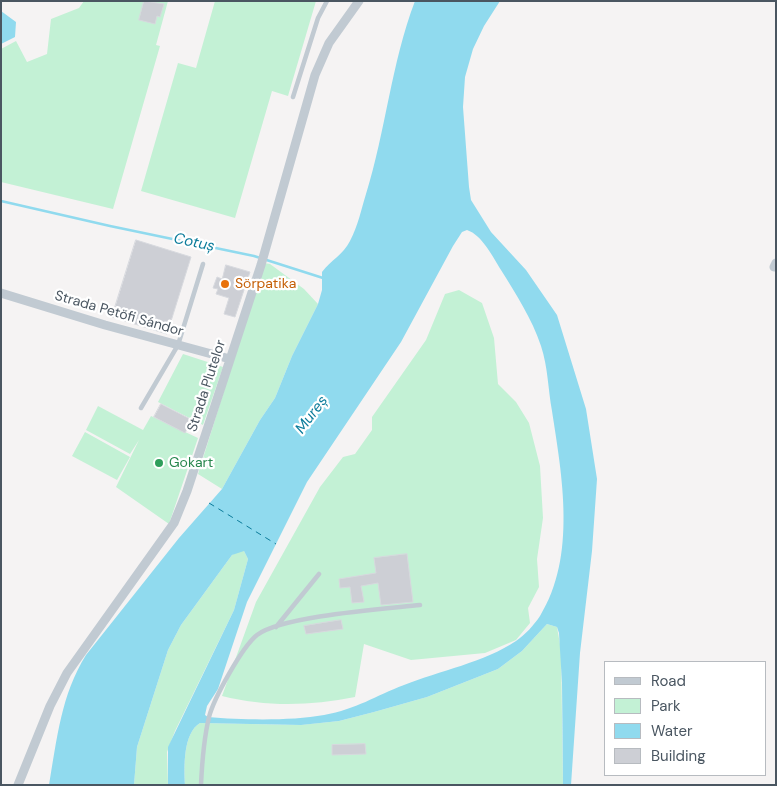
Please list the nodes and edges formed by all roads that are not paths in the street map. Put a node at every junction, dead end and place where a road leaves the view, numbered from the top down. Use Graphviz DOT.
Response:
graph roads {
  1 [pos="327,1"];
  2 [pos="359,1"];
  3 [pos="293,97"];
  4 [pos="203,264"];
  5 [pos="1,293"];
  6 [pos="178,345"];
  7 [pos="230,359"];
  8 [pos="141,408"];
  9 [pos="319,574"];
  10 [pos="420,605"];
  11 [pos="276,626"];
  12 [pos="18,785"];
  13 [pos="201,785"];
  1 -- 3 [label="lane"];
  2 -- 7 [label="street, Strada Plutelor"];
  4 -- 6 [label="lane"];
  5 -- 6 [label="street, Strada Petöfi Sándor"];
  6 -- 7 [label="street, Strada Petöfi Sándor"];
  6 -- 8 [label="lane"];
  7 -- 12 [label="street, Strada Plutelor"];
  9 -- 11 [label="lane"];
  10 -- 11 [label="lane"];
  11 -- 13 [label="lane"];
}
